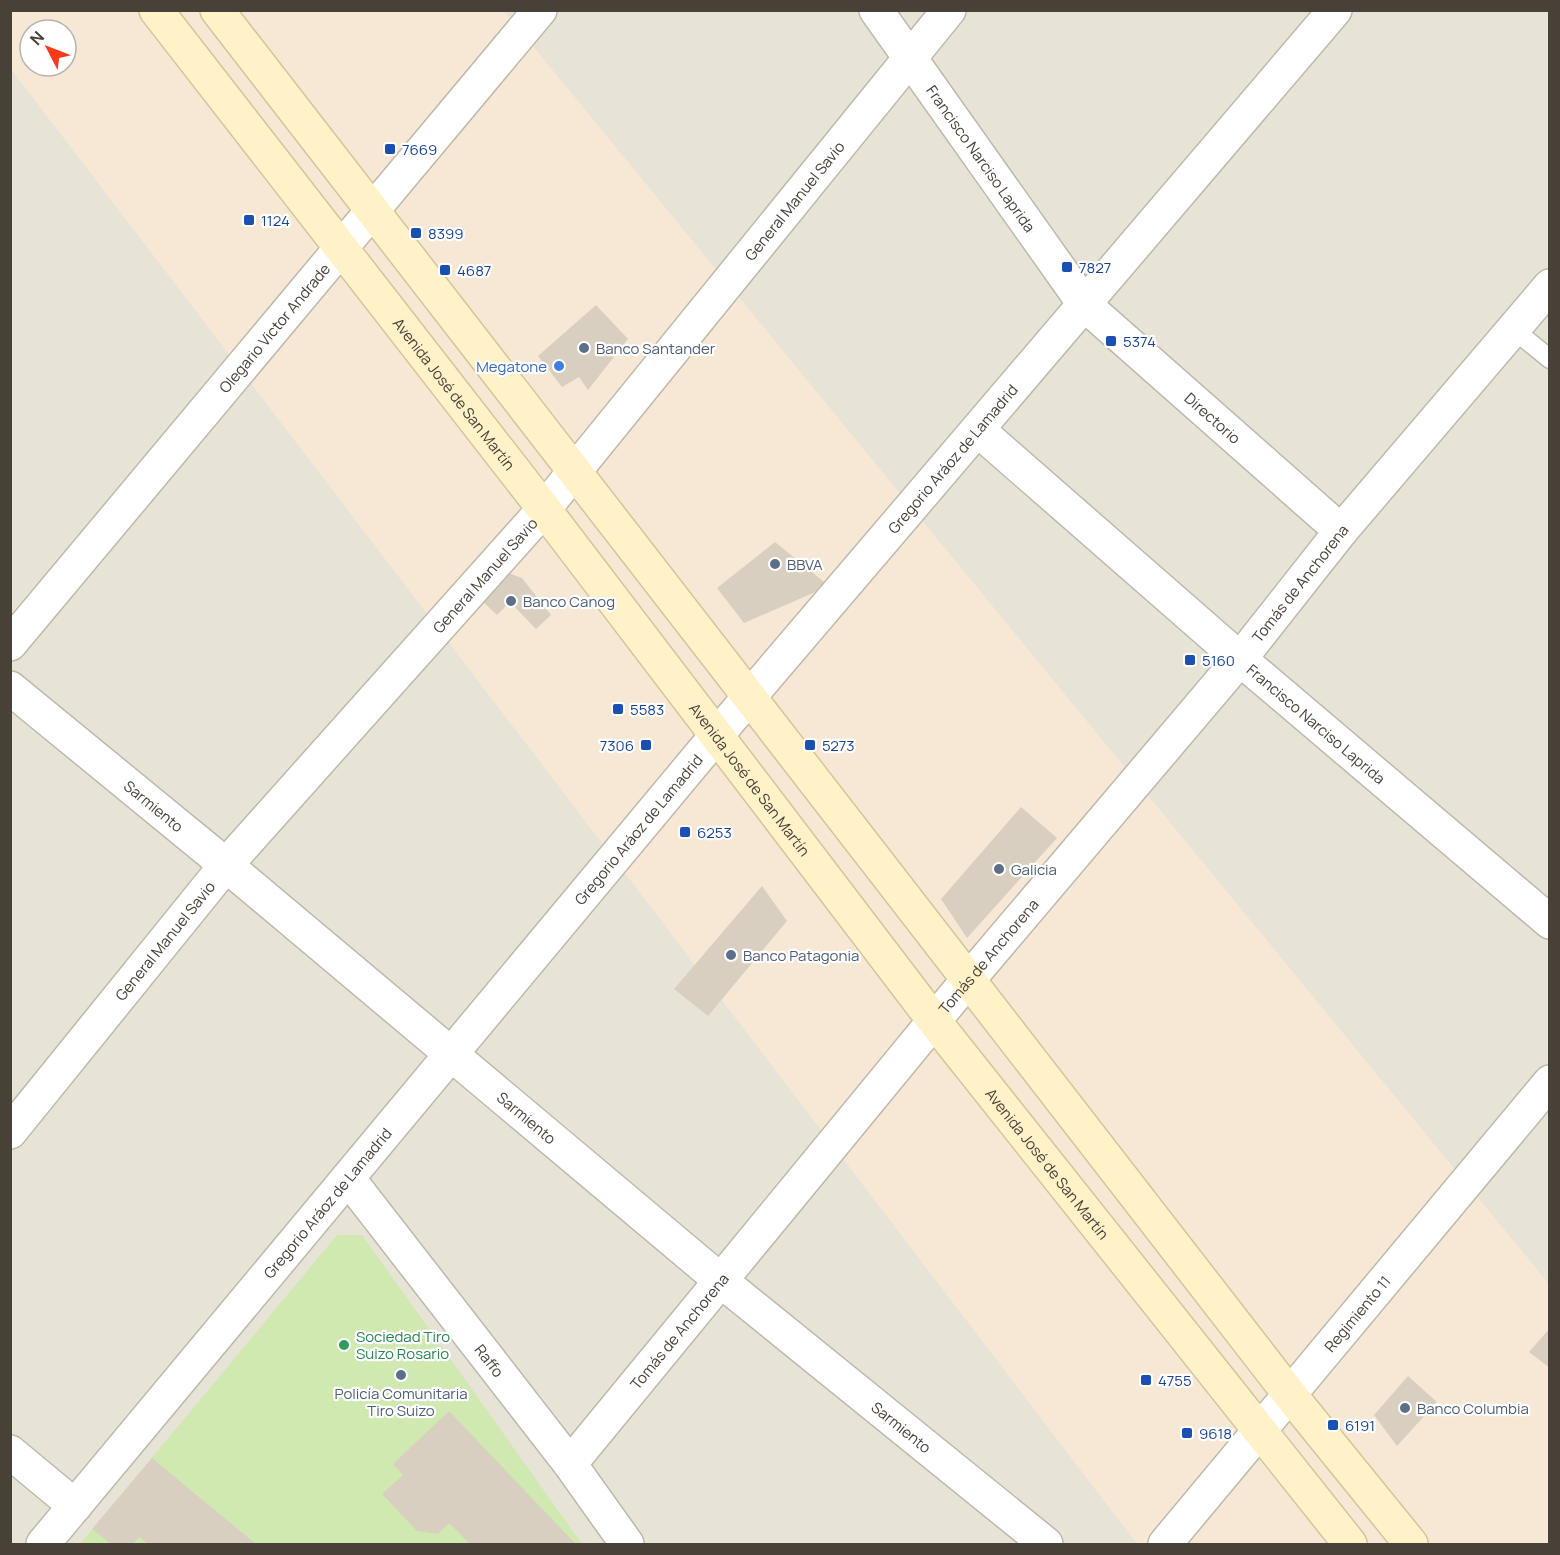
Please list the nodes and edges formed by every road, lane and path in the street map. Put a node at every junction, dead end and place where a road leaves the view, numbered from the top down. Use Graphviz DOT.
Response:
graph roads {
  1 [pos="156,10"];
  2 [pos="217,10"];
  3 [pos="540,10"];
  4 [pos="876,10"];
  5 [pos="949,10"];
  6 [pos="1335,10"];
  7 [pos="910,58"];
  8 [pos="372,212"];
  9 [pos="341,249"];
  10 [pos="1550,286"];
  11 [pos="1084,305"];
  12 [pos="1513,329"];
  13 [pos="1550,359"];
  14 [pos="978,430"];
  15 [pos="574,471"];
  16 [pos="544,509"];
  17 [pos="1341,531"];
  18 [pos="10,644"];
  19 [pos="1240,659"];
  20 [pos="10,688"];
  21 [pos="750,698"];
  22 [pos="716,736"];
  23 [pos="226,865"];
  24 [pos="1550,922"];
  25 [pos="969,979"];
  26 [pos="935,1022"];
  27 [pos="452,1055"];
  28 [pos="1550,1083"];
  29 [pos="10,1132"];
  30 [pos="348,1178"];
  31 [pos="720,1280"];
  32 [pos="1291,1396"];
  33 [pos="1260,1433"];
  34 [pos="10,1452"];
  35 [pos="570,1464"];
  36 [pos="75,1506"];
  37 [pos="43,1545"];
  38 [pos="627,1545"];
  39 [pos="1046,1545"];
  40 [pos="1165,1545"];
  41 [pos="1350,1545"];
  42 [pos="1411,1545"];
  1 -- 9 [label="main road, Avenida José de San Martín"];
  2 -- 8 [label="main road"];
  3 -- 8 [label="street, Olegario Victor Andrade"];
  4 -- 7 [label="street, Francisco Narciso Laprida"];
  5 -- 7 [label="street, General Manuel Savio"];
  6 -- 11 [label="street, Gregorio Aráoz de Lamadrid"];
  7 -- 11 [label="street, Francisco Narciso Laprida"];
  7 -- 15 [label="street, General Manuel Savio"];
  8 -- 9 [label="street, Olegario Victor Andrade"];
  8 -- 15 [label="main road"];
  9 -- 16 [label="main road, Avenida José de San Martín"];
  9 -- 18 [label="street, Olegario Victor Andrade"];
  10 -- 12 [label="street, Tomás de Anchorena"];
  11 -- 14 [label="street, Gregorio Aráoz de Lamadrid"];
  11 -- 17 [label="street, Directorio"];
  12 -- 13 [label="lane"];
  12 -- 17 [label="street, Tomás de Anchorena"];
  14 -- 19 [label="street, Francisco Narciso Laprida"];
  14 -- 21 [label="street, Gregorio Aráoz de Lamadrid"];
  15 -- 16 [label="street, General Manuel Savio"];
  15 -- 21 [label="main road"];
  16 -- 22 [label="main road, Avenida José de San Martín"];
  16 -- 23 [label="street, General Manuel Savio"];
  17 -- 19 [label="street, Tomás de Anchorena"];
  19 -- 24 [label="street, Francisco Narciso Laprida"];
  19 -- 25 [label="street, Tomás de Anchorena"];
  20 -- 23 [label="street, Sarmiento"];
  21 -- 22 [label="street, Gregorio Aráoz de Lamadrid"];
  21 -- 25 [label="main road"];
  22 -- 26 [label="main road, Avenida José de San Martín"];
  22 -- 27 [label="street, Gregorio Aráoz de Lamadrid"];
  23 -- 27 [label="street, Sarmiento"];
  23 -- 29 [label="street, General Manuel Savio"];
  25 -- 26 [label="street, Tomás de Anchorena"];
  25 -- 32 [label="main road"];
  26 -- 31 [label="street, Tomás de Anchorena"];
  26 -- 33 [label="main road, Avenida José de San Martín"];
  27 -- 30 [label="street, Gregorio Aráoz de Lamadrid"];
  27 -- 31 [label="street, Sarmiento"];
  28 -- 32 [label="street, Regimiento 11"];
  30 -- 35 [label="street, Raffo"];
  30 -- 36 [label="street, Gregorio Aráoz de Lamadrid"];
  31 -- 35 [label="street, Tomás de Anchorena"];
  31 -- 39 [label="street, Sarmiento"];
  32 -- 33 [label="street, Regimiento 11"];
  32 -- 42 [label="main road"];
  33 -- 40 [label="street, Regimiento 11"];
  33 -- 41 [label="main road, Avenida José de San Martín"];
  34 -- 36 [label="street"];
  35 -- 38 [label="street, Raffo"];
  36 -- 37 [label="street, Gregorio Aráoz de Lamadrid"];
}
